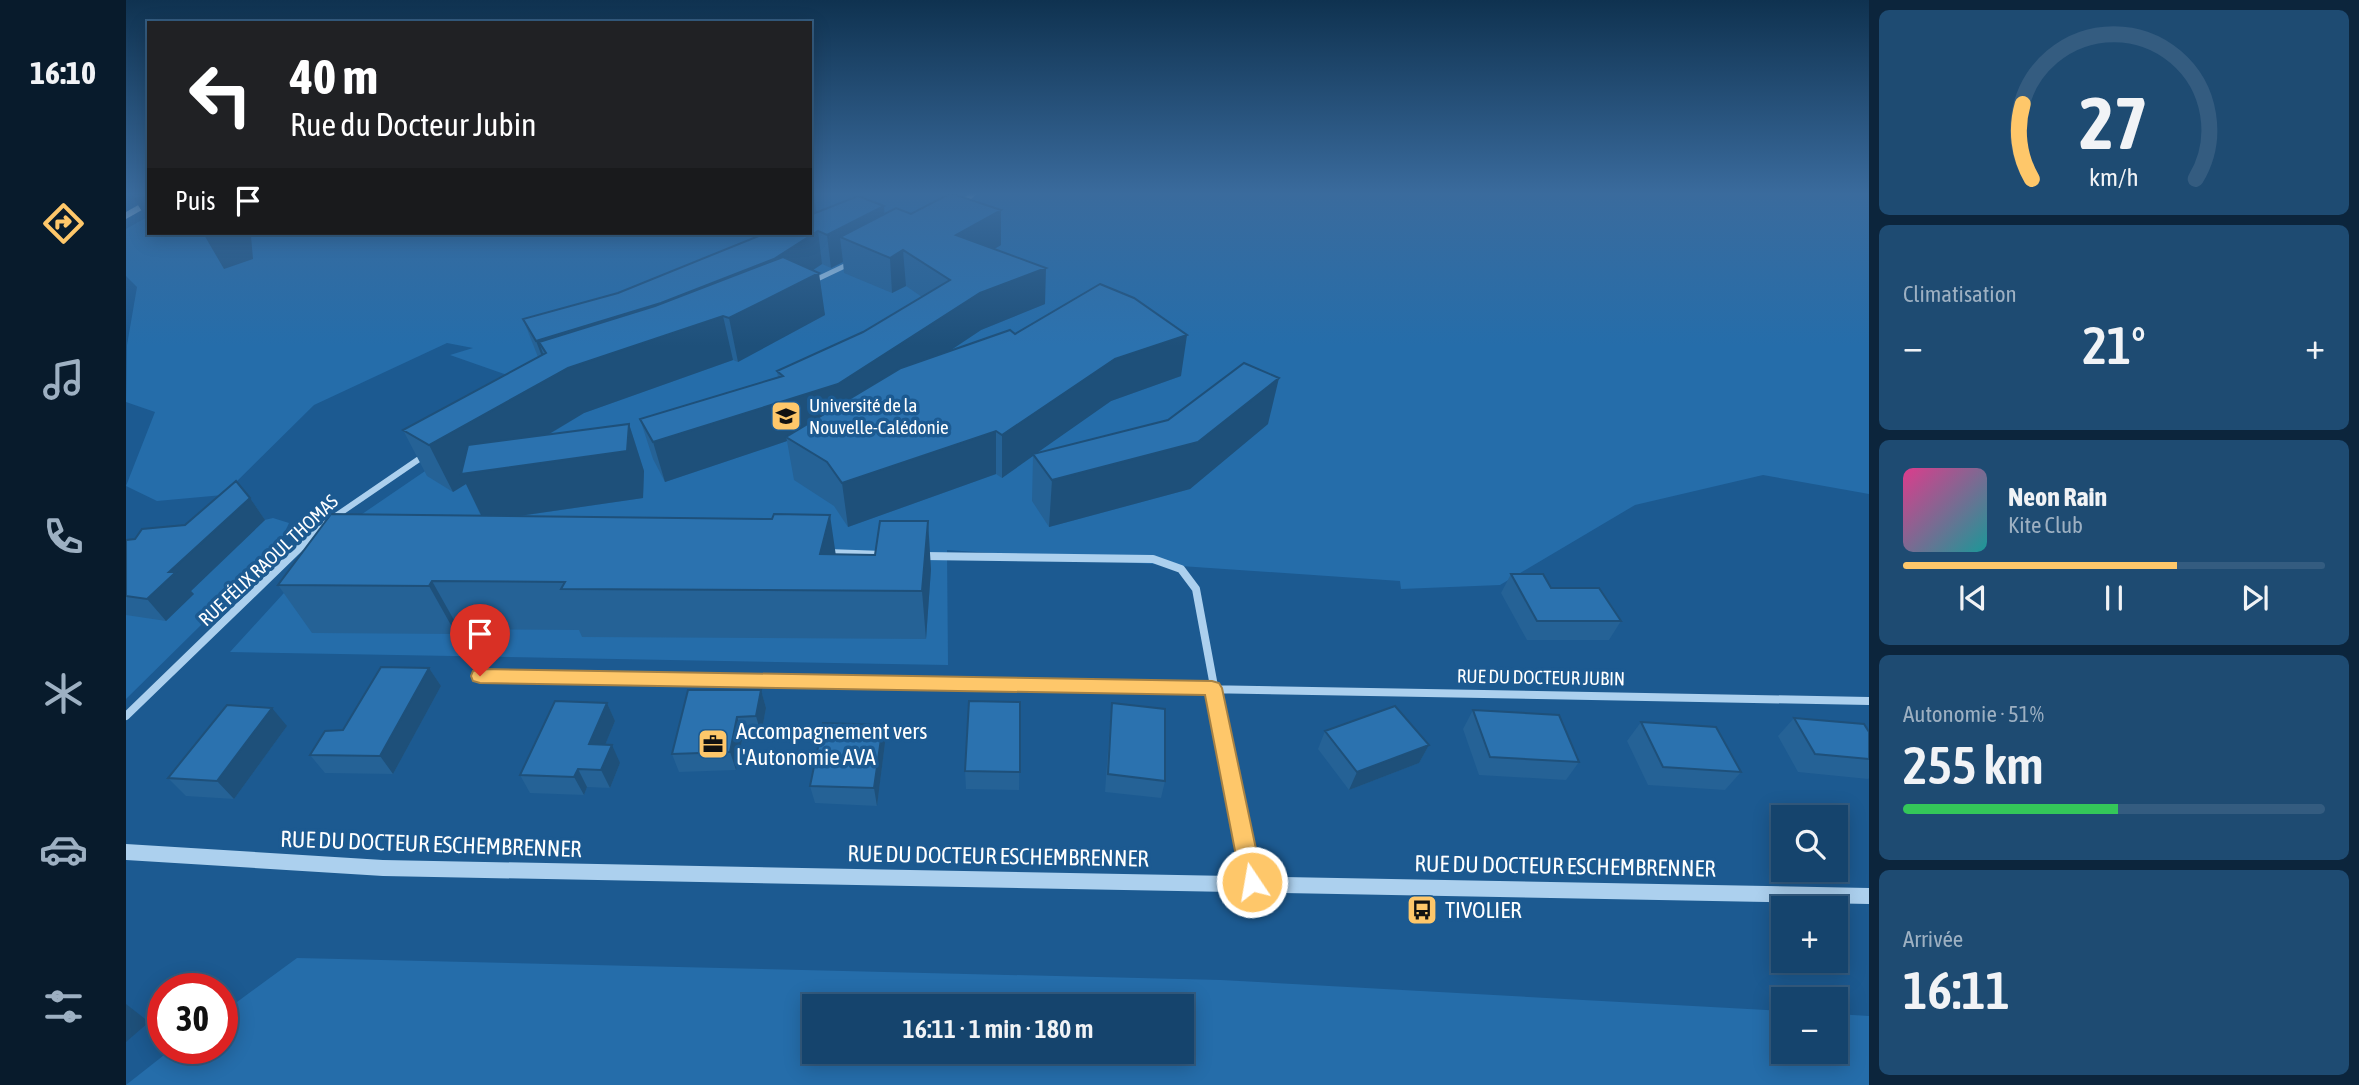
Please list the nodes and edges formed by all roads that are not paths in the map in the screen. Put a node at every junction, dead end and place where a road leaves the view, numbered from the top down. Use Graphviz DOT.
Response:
graph roads {
  1 [pos="857,260"];
  2 [pos="808,283"];
  3 [pos="435,448"];
  4 [pos="301,547"];
  5 [pos="324,547"];
  6 [pos="817,553"];
  7 [pos="899,555"];
  8 [pos="912,556"];
  9 [pos="480,676"];
  10 [pos="1212,688"];
  11 [pos="1869,701"];
  12 [pos="126,716"];
  13 [pos="126,852"];
  14 [pos="1252,882"];
  15 [pos="1869,896"];
  1 -- 2 [label="street"];
  3 -- 4 [label="street, RUE FÉLIX RAOUL THOMAS"];
  4 -- 5 [label="street"];
  4 -- 12 [label="street, RUE FÉLIX RAOUL THOMAS"];
  6 -- 7 [label="street"];
  8 -- 10 [label="street"];
  9 -- 10 [label="street, RUE DU DOCTEUR JUBIN"];
  10 -- 11 [label="street, RUE DU DOCTEUR JUBIN"];
  10 -- 14 [label="street"];
  13 -- 14 [label="street, RUE DU DOCTEUR ESCHEMBRENNER"];
  14 -- 15 [label="street, RUE DU DOCTEUR ESCHEMBRENNER"];
}
